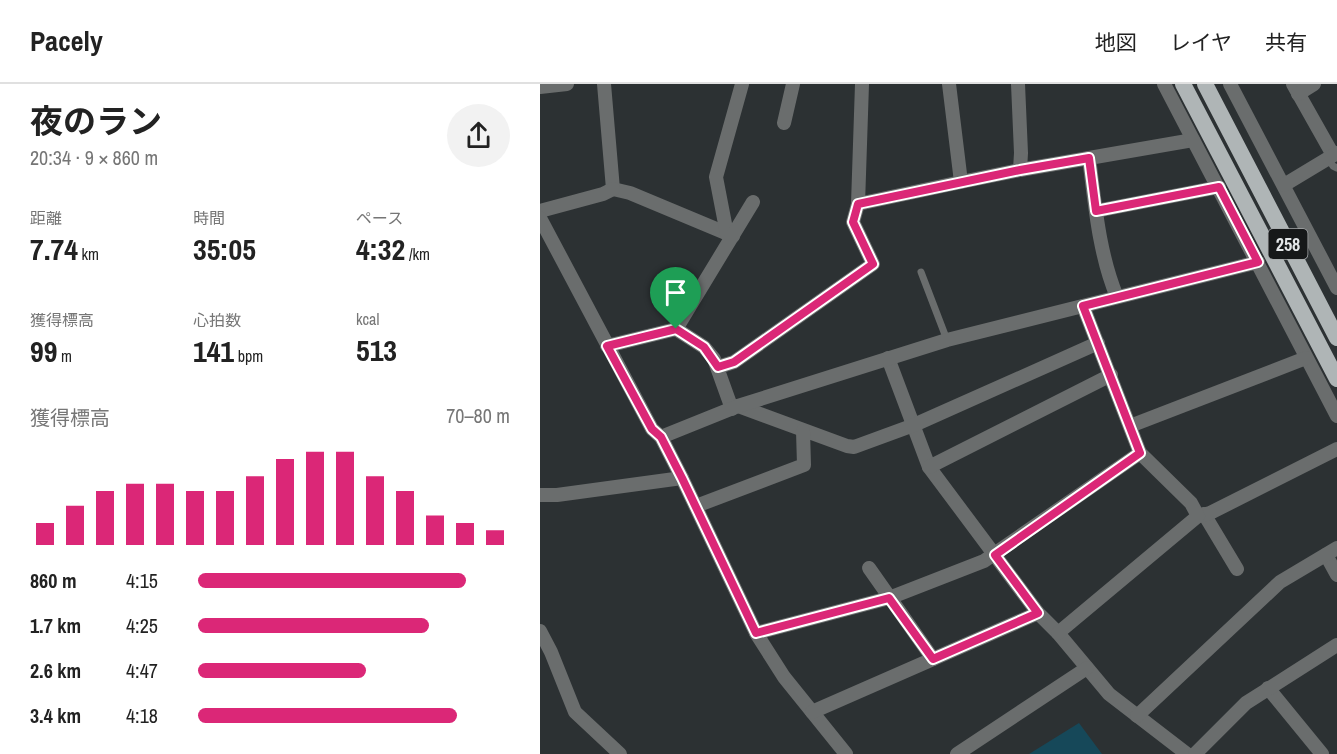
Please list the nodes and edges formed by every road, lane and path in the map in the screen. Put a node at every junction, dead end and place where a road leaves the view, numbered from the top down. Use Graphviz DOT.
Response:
graph roads {
  1 [pos="567,84"];
  2 [pos="604,84"];
  3 [pos="742,84"];
  4 [pos="793,84"];
  5 [pos="862,84"];
  6 [pos="950,84"];
  7 [pos="1018,84"];
  8 [pos="1164,84"];
  9 [pos="1183,84"];
  10 [pos="1205,84"];
  11 [pos="1230,84"];
  12 [pos="1314,84"];
  13 [pos="540,87"];
  14 [pos="1296,89"];
  15 [pos="784,123"];
  16 [pos="1193,140"];
  17 [pos="1089,158"];
  18 [pos="1334,159"];
  19 [pos="1020,170"];
  20 [pos="961,182"];
  21 [pos="1284,185"];
  22 [pos="1219,187"];
  23 [pos="613,189"];
  24 [pos="753,202"];
  25 [pos="858,204"];
  26 [pos="540,211"];
  27 [pos="1096,211"];
  28 [pos="540,218"];
  29 [pos="730,235"];
  30 [pos="1258,262"];
  31 [pos="921,272"];
  32 [pos="1337,288"];
  33 [pos="1117,297"];
  34 [pos="1083,306"];
  35 [pos="676,329"];
  36 [pos="1337,338"];
  37 [pos="947,340"];
  38 [pos="1098,343"];
  39 [pos="607,346"];
  40 [pos="888,358"];
  41 [pos="1306,358"];
  42 [pos="718,367"];
  43 [pos="1112,375"];
  44 [pos="1337,379"];
  45 [pos="735,407"];
  46 [pos="1337,416"];
  47 [pos="914,425"];
  48 [pos="1130,426"];
  49 [pos="803,431"];
  50 [pos="661,437"];
  51 [pos="1337,449"];
  52 [pos="1140,453"];
  53 [pos="929,467"];
  54 [pos="682,478"];
  55 [pos="540,495"];
  56 [pos="696,506"];
  57 [pos="1201,515"];
  58 [pos="1331,552"];
  59 [pos="995,555"];
  60 [pos="869,568"];
  61 [pos="1237,569"];
  62 [pos="1337,575"];
  63 [pos="889,598"];
  64 [pos="1038,613"];
  65 [pos="540,631"];
  66 [pos="756,633"];
  67 [pos="1058,633"];
  68 [pos="1337,645"];
  69 [pos="933,659"];
  70 [pos="1087,668"];
  71 [pos="1268,688"];
  72 [pos="812,712"];
  73 [pos="1137,716"];
  74 [pos="620,754"];
  75 [pos="846,754"];
  76 [pos="957,754"];
  77 [pos="1186,754"];
  78 [pos="1195,754"];
  79 [pos="1321,754"];
  1 -- 13 [label="street"];
  2 -- 23 [label="street"];
  3 -- 29 [label="street"];
  4 -- 15 [label="street"];
  5 -- 25 [label="street"];
  6 -- 20 [label="street"];
  7 -- 19 [label="street"];
  8 -- 16 [label="street"];
  9 -- 44 [label="highway, 258"];
  10 -- 36 [label="highway, 258"];
  11 -- 21 [label="street"];
  12 -- 14 [label="street"];
  14 -- 18 [label="street"];
  16 -- 17 [label="street"];
  16 -- 22 [label="street"];
  17 -- 19 [label="street"];
  17 -- 27 [label="street"];
  18 -- 21 [label="street"];
  19 -- 20 [label="street"];
  20 -- 25 [label="street"];
  21 -- 32 [label="street"];
  22 -- 27 [label="street"];
  22 -- 30 [label="street"];
  23 -- 26 [label="street"];
  23 -- 29 [label="street"];
  24 -- 29 [label="street"];
  25 -- 42 [label="street"];
  27 -- 33 [label="street"];
  28 -- 39 [label="street"];
  29 -- 35 [label="street"];
  30 -- 33 [label="street"];
  30 -- 41 [label="street"];
  31 -- 37 [label="lane"];
  33 -- 34 [label="street"];
  34 -- 37 [label="street"];
  34 -- 38 [label="street"];
  35 -- 39 [label="street"];
  35 -- 42 [label="street"];
  37 -- 40 [label="street"];
  38 -- 43 [label="street"];
  38 -- 47 [label="street"];
  39 -- 50 [label="street"];
  40 -- 45 [label="street"];
  40 -- 47 [label="street"];
  41 -- 46 [label="street"];
  41 -- 48 [label="street"];
  42 -- 45 [label="street"];
  43 -- 48 [label="street"];
  43 -- 53 [label="street"];
  45 -- 49 [label="street"];
  45 -- 50 [label="street"];
  47 -- 49 [label="street"];
  47 -- 53 [label="street"];
  48 -- 52 [label="street"];
  49 -- 56 [label="street"];
  50 -- 54 [label="street"];
  51 -- 57 [label="street"];
  52 -- 57 [label="street"];
  52 -- 59 [label="street"];
  53 -- 59 [label="street"];
  54 -- 55 [label="street"];
  54 -- 56 [label="street"];
  56 -- 66 [label="street"];
  57 -- 61 [label="street"];
  57 -- 67 [label="street"];
  58 -- 62 [label="street"];
  58 -- 73 [label="street"];
  59 -- 63 [label="street"];
  59 -- 64 [label="street"];
  60 -- 63 [label="street"];
  63 -- 66 [label="street"];
  63 -- 69 [label="street"];
  64 -- 67 [label="street"];
  64 -- 69 [label="street"];
  65 -- 74 [label="street"];
  66 -- 72 [label="street"];
  67 -- 70 [label="street"];
  68 -- 71 [label="street"];
  69 -- 72 [label="street"];
  70 -- 73 [label="street"];
  70 -- 76 [label="street"];
  71 -- 78 [label="street"];
  71 -- 79 [label="street"];
  72 -- 75 [label="street"];
  73 -- 77 [label="street"];
}
